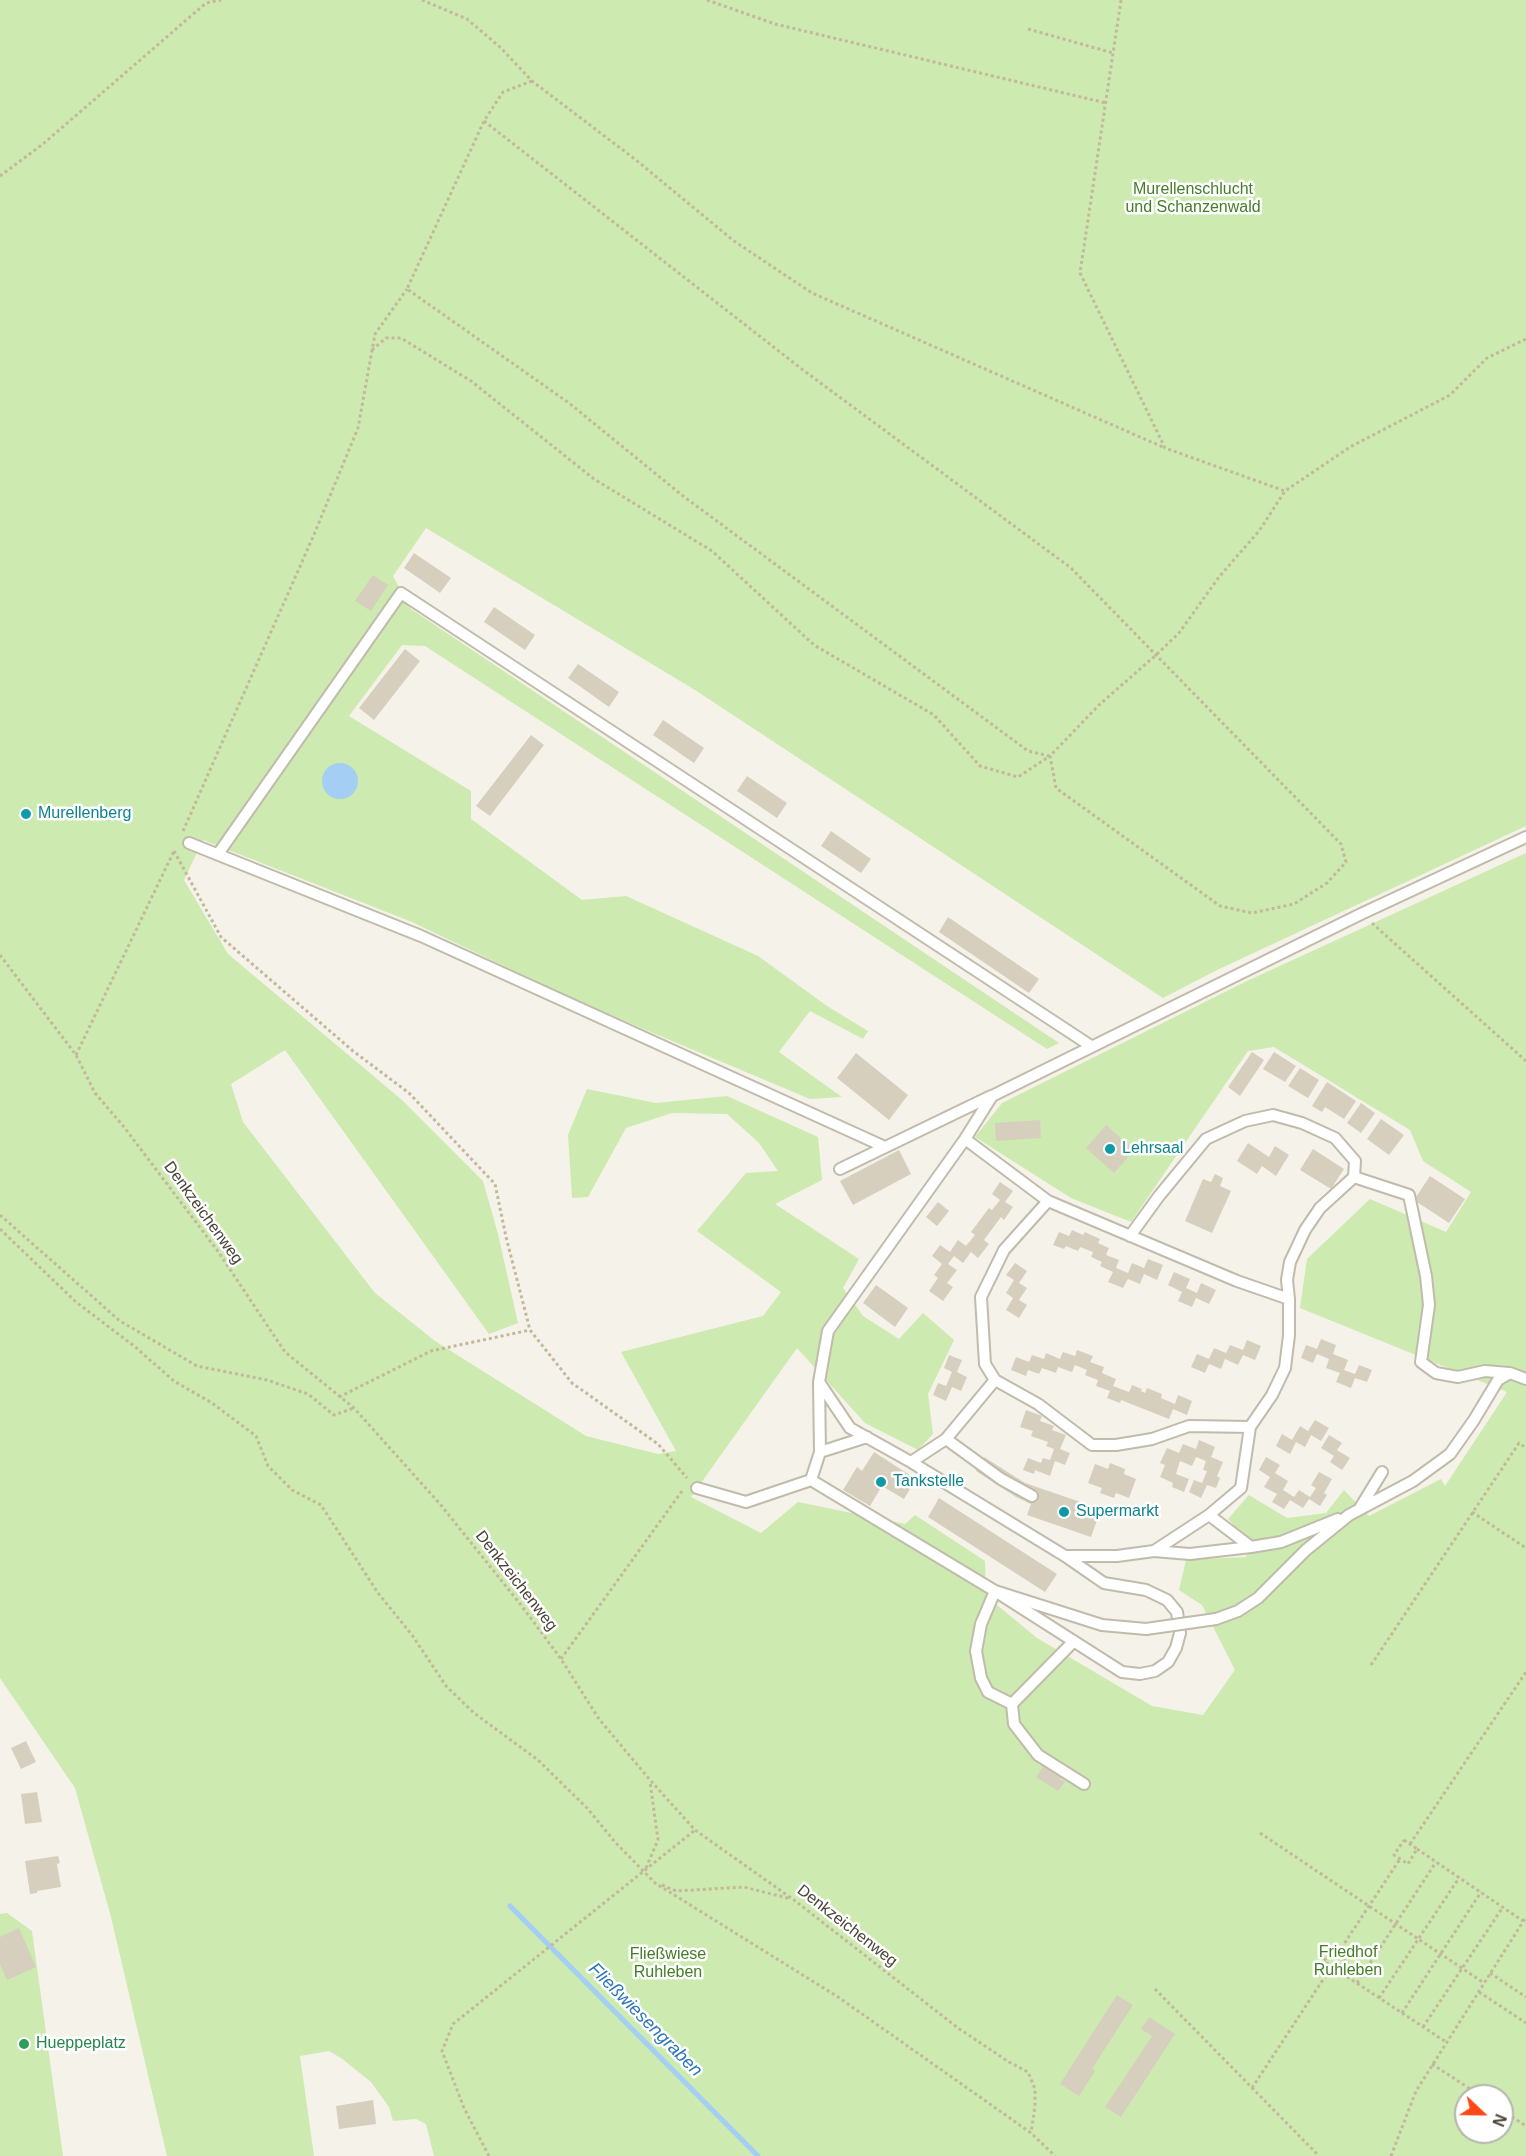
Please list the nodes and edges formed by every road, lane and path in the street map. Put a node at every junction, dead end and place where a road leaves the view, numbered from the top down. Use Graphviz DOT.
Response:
graph roads {
  1 [pos="220,0"];
  2 [pos="422,0"];
  3 [pos="708,0"];
  4 [pos="1121,0"];
  5 [pos="1028,29"];
  6 [pos="1113,53"];
  7 [pos="532,81"];
  8 [pos="1106,103"];
  9 [pos="484,120"];
  10 [pos="0,176"];
  11 [pos="407,288"];
  12 [pos="1526,339"];
  13 [pos="371,350"];
  14 [pos="1165,448"];
  15 [pos="1285,491"];
  16 [pos="1156,655"];
  17 [pos="1050,756"];
  18 [pos="1526,837"];
  19 [pos="184,842"];
  20 [pos="218,854"];
  21 [pos="1361,914"];
  22 [pos="0,955"];
  23 [pos="1091,1046"];
  24 [pos="76,1055"];
  25 [pos="1526,1060"];
  26 [pos="992,1096"];
  27 [pos="965,1139"];
  28 [pos="885,1148"];
  29 [pos="840,1169"];
  30 [pos="1354,1176"];
  31 [pos="1048,1201"];
  32 [pos="0,1215"];
  33 [pos="0,1228"];
  34 [pos="1130,1236"];
  35 [pos="1289,1299"];
  36 [pos="530,1330"];
  37 [pos="1510,1373"];
  38 [pos="1526,1379"];
  39 [pos="995,1380"];
  40 [pos="819,1382"];
  41 [pos="339,1397"];
  42 [pos="354,1408"];
  43 [pos="1250,1427"];
  44 [pos="867,1437"];
  45 [pos="946,1439"];
  46 [pos="1526,1448"];
  47 [pos="820,1452"];
  48 [pos="911,1462"];
  49 [pos="1382,1472"];
  50 [pos="811,1480"];
  51 [pos="693,1485"];
  52 [pos="682,1491"];
  53 [pos="1032,1496"];
  54 [pos="1360,1509"];
  55 [pos="1472,1512"];
  56 [pos="1209,1515"];
  57 [pos="1349,1515"];
  58 [pos="1251,1547"];
  59 [pos="1526,1548"];
  60 [pos="1154,1551"];
  61 [pos="1065,1556"];
  62 [pos="995,1591"];
  63 [pos="1074,1641"];
  64 [pos="561,1659"];
  65 [pos="1371,1665"];
  66 [pos="1526,1672"];
  67 [pos="1012,1704"];
  68 [pos="650,1780"];
  69 [pos="1084,1784"];
  70 [pos="694,1830"];
  71 [pos="1260,1833"];
  72 [pos="1410,1844"];
  73 [pos="1417,1849"];
  74 [pos="1400,1859"];
  75 [pos="1436,1862"];
  76 [pos="644,1872"];
  77 [pos="1460,1878"];
  78 [pos="655,1883"];
  79 [pos="1481,1892"];
  80 [pos="794,1900"];
  81 [pos="1369,1906"];
  82 [pos="1503,1907"];
  83 [pos="1525,1919"];
  84 [pos="1395,1924"];
  85 [pos="1419,1939"];
  86 [pos="1338,1953"];
  87 [pos="1440,1954"];
  88 [pos="1332,1966"];
  89 [pos="1462,1968"];
  90 [pos="1338,1970"];
  91 [pos="1491,1973"];
  92 [pos="1357,1983"];
  93 [pos="1484,1983"];
  94 [pos="1155,1989"];
  95 [pos="1479,1992"];
  96 [pos="1526,1997"];
  97 [pos="1379,1998"];
  98 [pos="1402,2013"];
  99 [pos="1526,2023"];
  100 [pos="1424,2027"];
  101 [pos="1446,2042"];
  102 [pos="1432,2064"];
  103 [pos="1462,2084"];
  104 [pos="1252,2088"];
  105 [pos="1031,2133"];
  106 [pos="489,2156"];
  107 [pos="1055,2156"];
  108 [pos="1318,2156"];
  109 [pos="1391,2156"];
  1 -- 10 [label="path"];
  2 -- 7 [label="path"];
  3 -- 8 [label="path"];
  4 -- 6 [label="path"];
  5 -- 6 [label="path"];
  6 -- 8 [label="path"];
  7 -- 9 [label="path"];
  7 -- 14 [label="path"];
  8 -- 14 [label="path"];
  9 -- 11 [label="path"];
  9 -- 16 [label="path"];
  11 -- 13 [label="path"];
  11 -- 17 [label="path"];
  12 -- 15 [label="path"];
  13 -- 17 [label="path"];
  13 -- 19 [label="path"];
  14 -- 15 [label="path"];
  15 -- 16 [label="path"];
  16 -- 17 [label="path"];
  16 -- 17 [label="path"];
  18 -- 21 [label="lane"];
  19 -- 20 [label="lane"];
  20 -- 23 [label="lane"];
  20 -- 28 [label="lane"];
  21 -- 23 [label="lane"];
  21 -- 25 [label="path"];
  22 -- 24 [label="path, Denkzeichenweg"];
  23 -- 26 [label="lane"];
  24 -- 36 [label="path"];
  24 -- 41 [label="path, Denkzeichenweg"];
  26 -- 27 [label="lane"];
  26 -- 28 [label="lane"];
  27 -- 31 [label="lane"];
  27 -- 40 [label="lane"];
  28 -- 29 [label="lane"];
  30 -- 34 [label="lane"];
  30 -- 35 [label="lane"];
  30 -- 37 [label="lane"];
  31 -- 34 [label="lane"];
  31 -- 39 [label="lane"];
  32 -- 42 [label="path"];
  33 -- 76 [label="path"];
  34 -- 35 [label="lane"];
  35 -- 43 [label="lane"];
  36 -- 41 [label="path"];
  36 -- 51 [label="path"];
  37 -- 38 [label="lane"];
  37 -- 54 [label="lane"];
  39 -- 43 [label="lane"];
  39 -- 45 [label="lane"];
  40 -- 44 [label="lane"];
  40 -- 47 [label="lane"];
  41 -- 42 [label="path, Denkzeichenweg"];
  42 -- 64 [label="path, Denkzeichenweg"];
  43 -- 56 [label="lane"];
  44 -- 47 [label="lane"];
  44 -- 48 [label="lane"];
  45 -- 48 [label="lane"];
  45 -- 53 [label="lane"];
  46 -- 55 [label="path"];
  47 -- 50 [label="lane"];
  48 -- 61 [label="lane"];
  49 -- 54 [label="lane"];
  50 -- 51 [label="lane"];
  50 -- 62 [label="lane"];
  52 -- 64 [label="path"];
  54 -- 57 [label="lane"];
  55 -- 59 [label="path"];
  55 -- 65 [label="path"];
  56 -- 58 [label="lane"];
  56 -- 60 [label="lane"];
  57 -- 58 [label="lane"];
  57 -- 62 [label="lane, bridge"];
  58 -- 60 [label="lane"];
  60 -- 61 [label="lane"];
  61 -- 63 [label="lane"];
  62 -- 63 [label="lane"];
  62 -- 67 [label="lane"];
  63 -- 67 [label="lane"];
  64 -- 68 [label="path, Denkzeichenweg"];
  66 -- 72 [label="path"];
  67 -- 69 [label="lane"];
  68 -- 70 [label="path, Denkzeichenweg"];
  68 -- 76 [label="path"];
  70 -- 76 [label="path"];
  70 -- 80 [label="path, Denkzeichenweg"];
  71 -- 81 [label="path"];
  72 -- 73 [label="path"];
  72 -- 74 [label="path"];
  73 -- 74 [label="path"];
  73 -- 75 [label="path"];
  74 -- 81 [label="path"];
  75 -- 77 [label="path"];
  75 -- 84 [label="path"];
  76 -- 78 [label="path"];
  76 -- 106 [label="path"];
  77 -- 79 [label="path"];
  77 -- 85 [label="path"];
  78 -- 80 [label="path"];
  78 -- 105 [label="path"];
  79 -- 82 [label="path"];
  79 -- 87 [label="path"];
  80 -- 105 [label="path, Denkzeichenweg"];
  81 -- 84 [label="path"];
  81 -- 86 [label="path"];
  82 -- 83 [label="path"];
  82 -- 89 [label="path"];
  83 -- 91 [label="path"];
  84 -- 85 [label="path"];
  84 -- 92 [label="path"];
  85 -- 87 [label="path"];
  85 -- 97 [label="path"];
  86 -- 88 [label="path"];
  86 -- 90 [label="path"];
  87 -- 89 [label="path"];
  87 -- 98 [label="path"];
  88 -- 90 [label="path"];
  88 -- 104 [label="path"];
  89 -- 93 [label="path"];
  89 -- 100 [label="path"];
  90 -- 92 [label="path"];
  91 -- 93 [label="path"];
  91 -- 96 [label="path"];
  92 -- 97 [label="path"];
  93 -- 95 [label="path"];
  94 -- 104 [label="path"];
  95 -- 99 [label="path"];
  95 -- 101 [label="path"];
  97 -- 98 [label="path"];
  98 -- 100 [label="path"];
  100 -- 101 [label="path"];
  101 -- 102 [label="path"];
  102 -- 103 [label="path"];
  102 -- 109 [label="path"];
  104 -- 108 [label="path"];
  105 -- 107 [label="path"];
}
